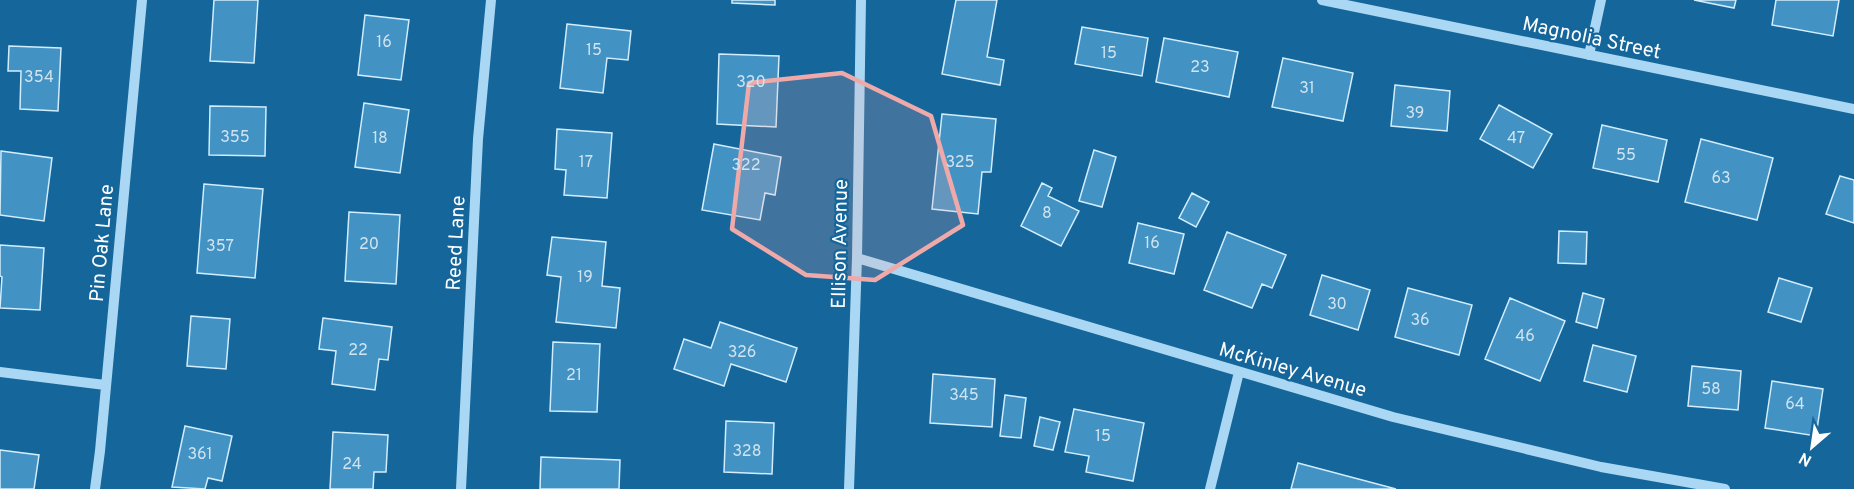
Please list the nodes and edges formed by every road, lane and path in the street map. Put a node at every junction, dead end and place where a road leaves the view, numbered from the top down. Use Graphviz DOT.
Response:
graph roads {
  1 [pos="142,0"];
  2 [pos="490,0"];
  3 [pos="861,0"];
  4 [pos="1322,0"];
  5 [pos="1600,0"];
  6 [pos="1589,55"];
  7 [pos="1854,109"];
  8 [pos="857,258"];
  9 [pos="0,372"];
  10 [pos="1239,372"];
  11 [pos="105,385"];
  12 [pos="95,489"];
  13 [pos="461,489"];
  14 [pos="849,489"];
  15 [pos="1210,489"];
  16 [pos="1725,489"];
  1 -- 11 [label="street, Pin Oak Lane"];
  2 -- 13 [label="street, Reed Lane"];
  3 -- 8 [label="street, Ellison Avenue"];
  4 -- 6 [label="street, Magnolia Street"];
  5 -- 6 [label="street"];
  6 -- 7 [label="street, Magnolia Street"];
  8 -- 10 [label="street, McKinley Avenue"];
  8 -- 14 [label="street, Ellison Avenue"];
  9 -- 11 [label="street"];
  10 -- 15 [label="street"];
  10 -- 16 [label="street, McKinley Avenue"];
  11 -- 12 [label="street, Pin Oak Lane"];
}
